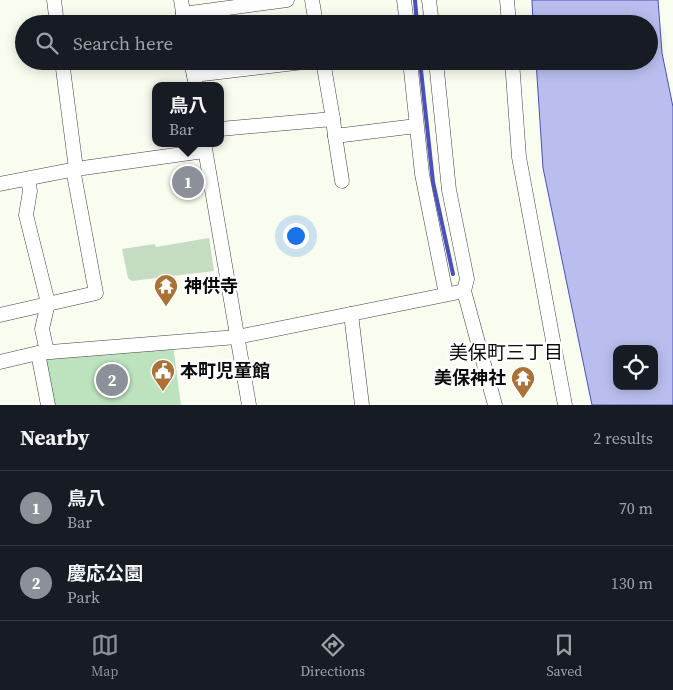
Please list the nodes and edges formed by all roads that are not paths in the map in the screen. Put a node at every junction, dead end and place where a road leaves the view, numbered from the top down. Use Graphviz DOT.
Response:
graph roads {
  1 [pos="54,0"];
  2 [pos="181,0"];
  3 [pos="286,0"];
  4 [pos="312,0"];
  5 [pos="404,0"];
  6 [pos="429,0"];
  7 [pos="508,0"];
  8 [pos="243,3"];
  9 [pos="56,15"];
  10 [pos="183,15"];
  11 [pos="199,15"];
  12 [pos="314,15"];
  13 [pos="406,15"];
  14 [pos="431,15"];
  15 [pos="509,15"];
  16 [pos="63,70"];
  17 [pos="230,70"];
  18 [pos="325,70"];
  19 [pos="411,70"];
  20 [pos="437,70"];
  21 [pos="513,70"];
  22 [pos="194,74"];
  23 [pos="333,119"];
  24 [pos="416,126"];
  25 [pos="224,129"];
  26 [pos="335,136"];
  27 [pos="204,147"];
  28 [pos="74,169"];
  29 [pos="28,179"];
  30 [pos="342,181"];
  31 [pos="0,184"];
  32 [pos="464,291"];
  33 [pos="446,294"];
  34 [pos="48,303"];
  35 [pos="351,314"];
  36 [pos="0,315"];
  37 [pos="237,337"];
  38 [pos="42,353"];
  39 [pos="0,362"];
  40 [pos="48,405"];
  41 [pos="249,405"];
  42 [pos="362,405"];
  43 [pos="495,405"];
  44 [pos="565,405"];
  1 -- 9 [label="street"];
  2 -- 10 [label="street"];
  3 -- 8 [label="street"];
  4 -- 12 [label="street"];
  5 -- 13 [label="street"];
  6 -- 14 [label="street"];
  7 -- 15 [label="street"];
  8 -- 11 [label="street"];
  16 -- 28 [label="street"];
  17 -- 22 [label="street"];
  18 -- 23 [label="street"];
  19 -- 24 [label="street"];
  20 -- 32 [label="street"];
  21 -- 44 [label="street"];
  23 -- 25 [label="street"];
  23 -- 26 [label="street"];
  24 -- 26 [label="street"];
  24 -- 33 [label="street"];
  26 -- 30 [label="street"];
  27 -- 28 [label="street"];
  27 -- 37 [label="street"];
  28 -- 29 [label="street"];
  28 -- 34 [label="street"];
  29 -- 31 [label="street"];
  29 -- 34 [label="street"];
  32 -- 33 [label="street"];
  32 -- 43 [label="street"];
  33 -- 35 [label="street"];
  34 -- 36 [label="street"];
  34 -- 38 [label="street"];
  35 -- 37 [label="street"];
  35 -- 42 [label="street"];
  37 -- 38 [label="street"];
  37 -- 41 [label="street"];
  38 -- 39 [label="street"];
  38 -- 40 [label="street"];
}
